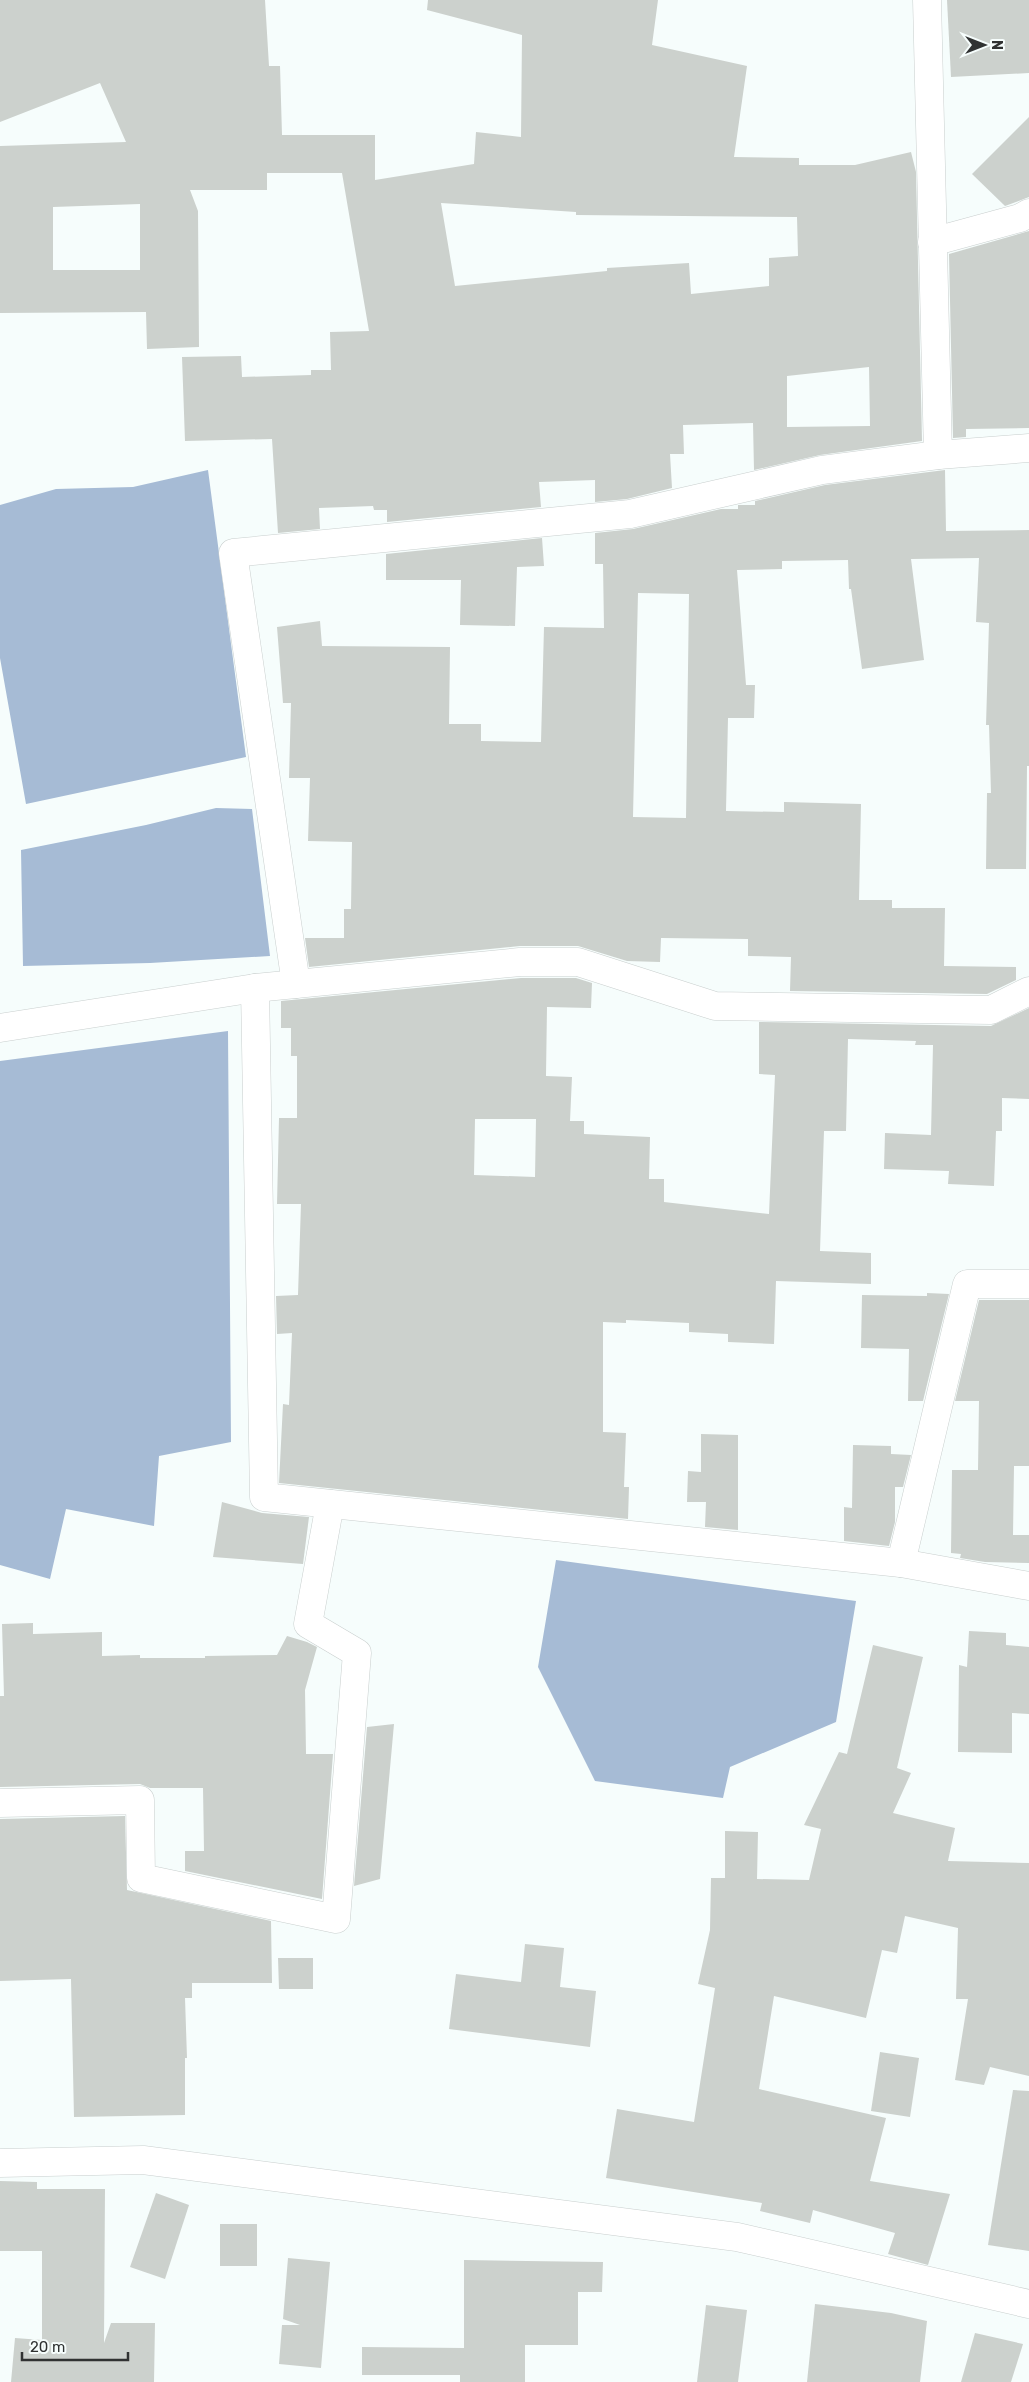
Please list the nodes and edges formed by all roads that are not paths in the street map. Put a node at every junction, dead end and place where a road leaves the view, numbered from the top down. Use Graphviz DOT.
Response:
graph roads {
  1 [pos="927,0"];
  2 [pos="1029,214"];
  3 [pos="932,242"];
  4 [pos="1029,448"];
  5 [pos="938,456"];
  6 [pos="296,984"];
  7 [pos="255,988"];
  8 [pos="1029,991"];
  9 [pos="0,1028"];
  10 [pos="1029,1284"];
  11 [pos="330,1504"];
  12 [pos="901,1563"];
  13 [pos="1029,1586"];
  14 [pos="0,1803"];
  15 [pos="0,2163"];
  16 [pos="1029,2304"];
  1 -- 3 [label="street"];
  2 -- 3 [label="street"];
  3 -- 5 [label="street"];
  4 -- 5 [label="street"];
  5 -- 6 [label="street"];
  6 -- 7 [label="street"];
  6 -- 8 [label="street"];
  7 -- 9 [label="street"];
  7 -- 11 [label="street"];
  10 -- 12 [label="street"];
  11 -- 12 [label="street"];
  11 -- 14 [label="street"];
  12 -- 13 [label="street"];
  15 -- 16 [label="street"];
}
